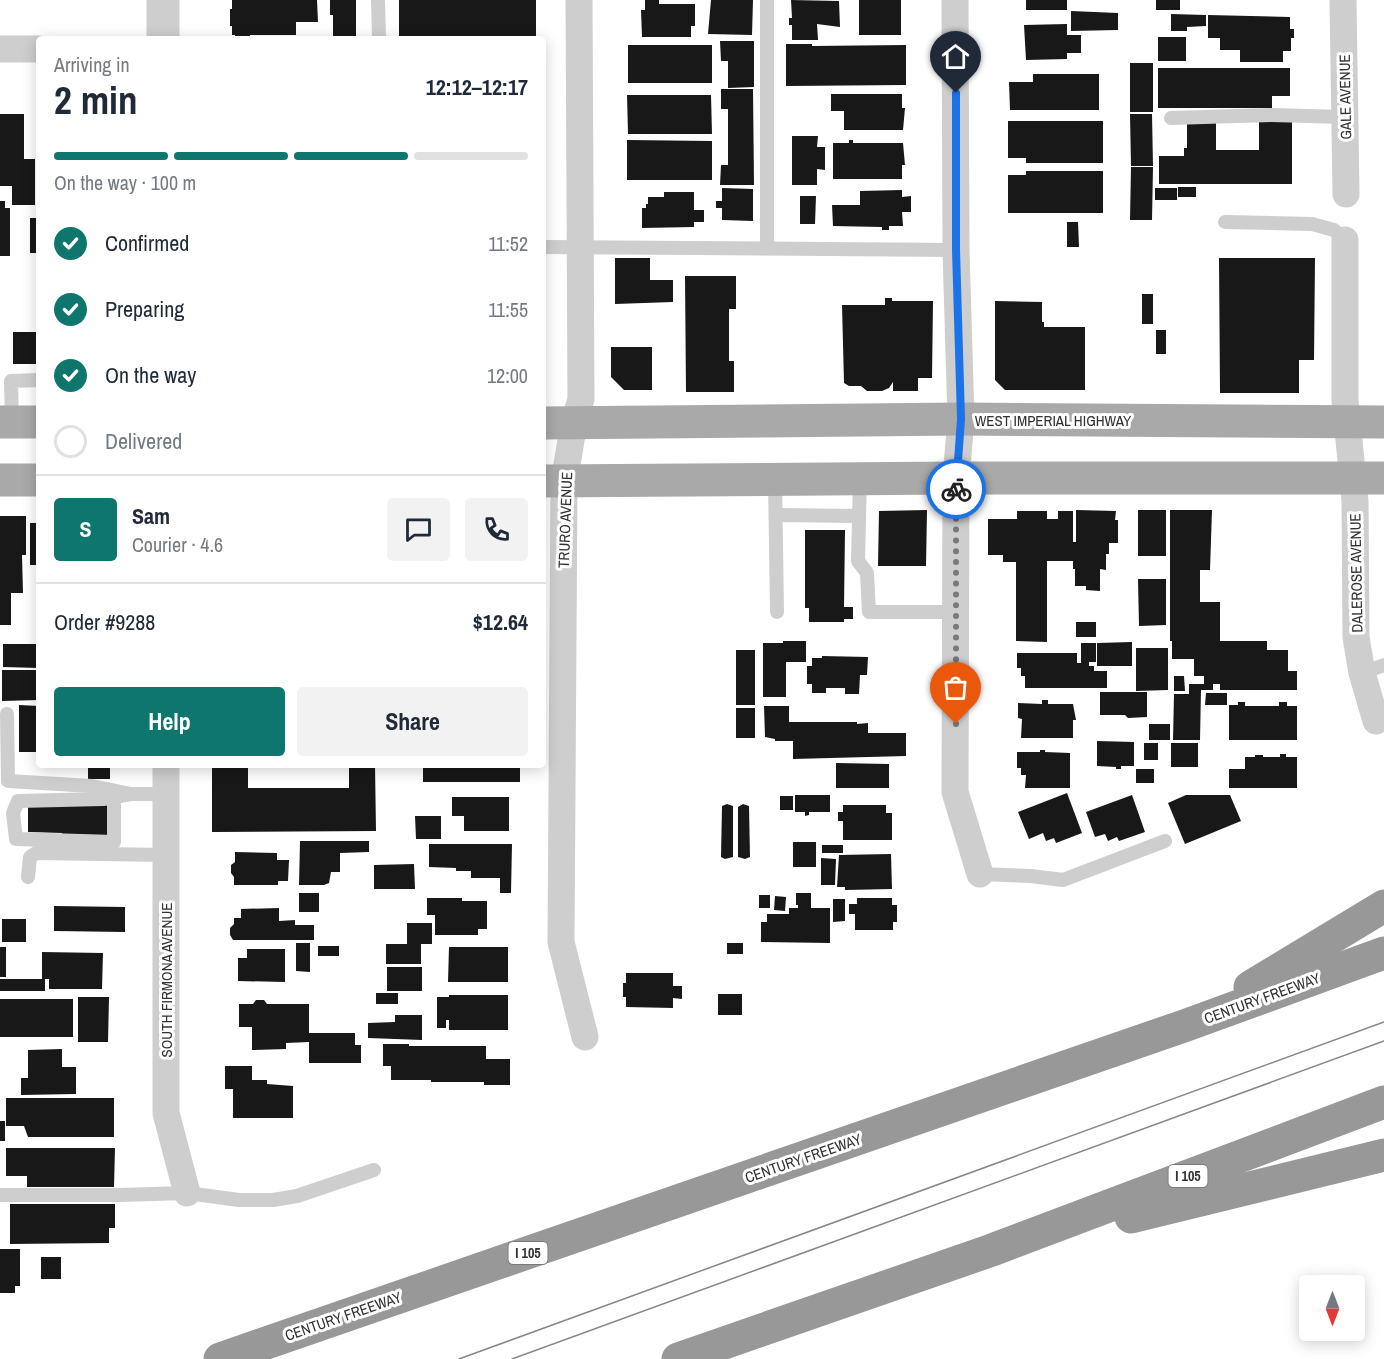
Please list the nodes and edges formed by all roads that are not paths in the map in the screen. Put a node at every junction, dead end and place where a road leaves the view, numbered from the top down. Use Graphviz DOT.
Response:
graph roads {
  1 [pos="163,0"];
  2 [pos="378,0"];
  3 [pos="579,0"];
  4 [pos="767,0"];
  5 [pos="955,0"];
  6 [pos="1343,0"];
  7 [pos="163,36"];
  8 [pos="379,36"];
  9 [pos="0,49"];
  10 [pos="36,49"];
  11 [pos="1345,117"];
  12 [pos="1171,118"];
  13 [pos="1346,194"];
  14 [pos="1225,222"];
  15 [pos="1345,240"];
  16 [pos="546,247"];
  17 [pos="581,247"];
  18 [pos="767,248"];
  19 [pos="956,250"];
  20 [pos="36,380"];
  21 [pos="961,419"];
  22 [pos="17,422"];
  23 [pos="1347,422"];
  24 [pos="1384,422"];
  25 [pos="559,423"];
  26 [pos="860,478"];
  27 [pos="956,478"];
  28 [pos="1369,478"];
  29 [pos="775,479"];
  30 [pos="0,480"];
  31 [pos="36,480"];
  32 [pos="554,481"];
  33 [pos="776,515"];
  34 [pos="859,516"];
  35 [pos="777,612"];
  36 [pos="956,612"];
  37 [pos="1373,669"];
  38 [pos="7,714"];
  39 [pos="1376,721"];
  40 [pos="166,768"];
  41 [pos="131,794"];
  42 [pos="166,794"];
  43 [pos="114,797"];
  44 [pos="1165,841"];
  45 [pos="166,855"];
  46 [pos="980,874"];
  47 [pos="28,877"];
  48 [pos="1384,906"];
  49 [pos="1384,953"];
  50 [pos="1184,1026"];
  51 [pos="585,1037"];
  52 [pos="1384,1102"];
  53 [pos="1384,1155"];
  54 [pos="374,1170"];
  55 [pos="187,1193"];
  56 [pos="1,1195"];
  57 [pos="992,1250"];
  58 [pos="220,1359"];
  59 [pos="678,1359"];
  1 -- 7 [label="street"];
  2 -- 8 [label="lane"];
  3 -- 17 [label="street, TRURO AVENUE"];
  4 -- 18 [label="lane"];
  5 -- 19 [label="street"];
  6 -- 11 [label="street, GALE AVENUE"];
  9 -- 10 [label="street"];
  11 -- 12 [label="lane"];
  11 -- 13 [label="street, GALE AVENUE"];
  14 -- 15 [label="lane"];
  15 -- 23 [label="street"];
  16 -- 17 [label="lane"];
  17 -- 18 [label="lane"];
  17 -- 25 [label="street, TRURO AVENUE"];
  18 -- 19 [label="lane"];
  19 -- 21 [label="street"];
  20 -- 22 [label="lane"];
  21 -- 23 [label="main road, WEST IMPERIAL HIGHWAY"];
  21 -- 25 [label="main road, WEST IMPERIAL HIGHWAY"];
  21 -- 27 [label="street"];
  23 -- 24 [label="main road, WEST IMPERIAL HIGHWAY"];
  23 -- 28 [label="street, DALEROSE AVENUE"];
  25 -- 32 [label="street, TRURO AVENUE"];
  26 -- 27 [label="main road"];
  26 -- 29 [label="main road"];
  26 -- 34 [label="lane"];
  27 -- 28 [label="main road"];
  27 -- 36 [label="street"];
  28 -- 37 [label="street, DALEROSE AVENUE"];
  29 -- 32 [label="main road"];
  29 -- 33 [label="lane"];
  30 -- 31 [label="main road"];
  32 -- 51 [label="street, TRURO AVENUE"];
  33 -- 34 [label="lane"];
  33 -- 35 [label="lane"];
  34 -- 36 [label="lane"];
  36 -- 46 [label="street"];
  37 -- 39 [label="street, DALEROSE AVENUE"];
  38 -- 41 [label="lane"];
  40 -- 42 [label="street, SOUTH FIRMONA AVENUE"];
  41 -- 42 [label="lane"];
  41 -- 43 [label="lane"];
  42 -- 45 [label="street, SOUTH FIRMONA AVENUE"];
  43 -- 43 [label="lane"];
  44 -- 46 [label="lane"];
  45 -- 47 [label="lane"];
  45 -- 55 [label="street, SOUTH FIRMONA AVENUE"];
  48 -- 50 [label="highway"];
  49 -- 50 [label="highway, CENTURY FREEWAY / I 105"];
  50 -- 58 [label="highway, CENTURY FREEWAY / I 105"];
  52 -- 57 [label="highway, I 105"];
  53 -- 57 [label="highway"];
  54 -- 55 [label="lane"];
  55 -- 56 [label="lane"];
  57 -- 59 [label="highway, I 105"];
}
